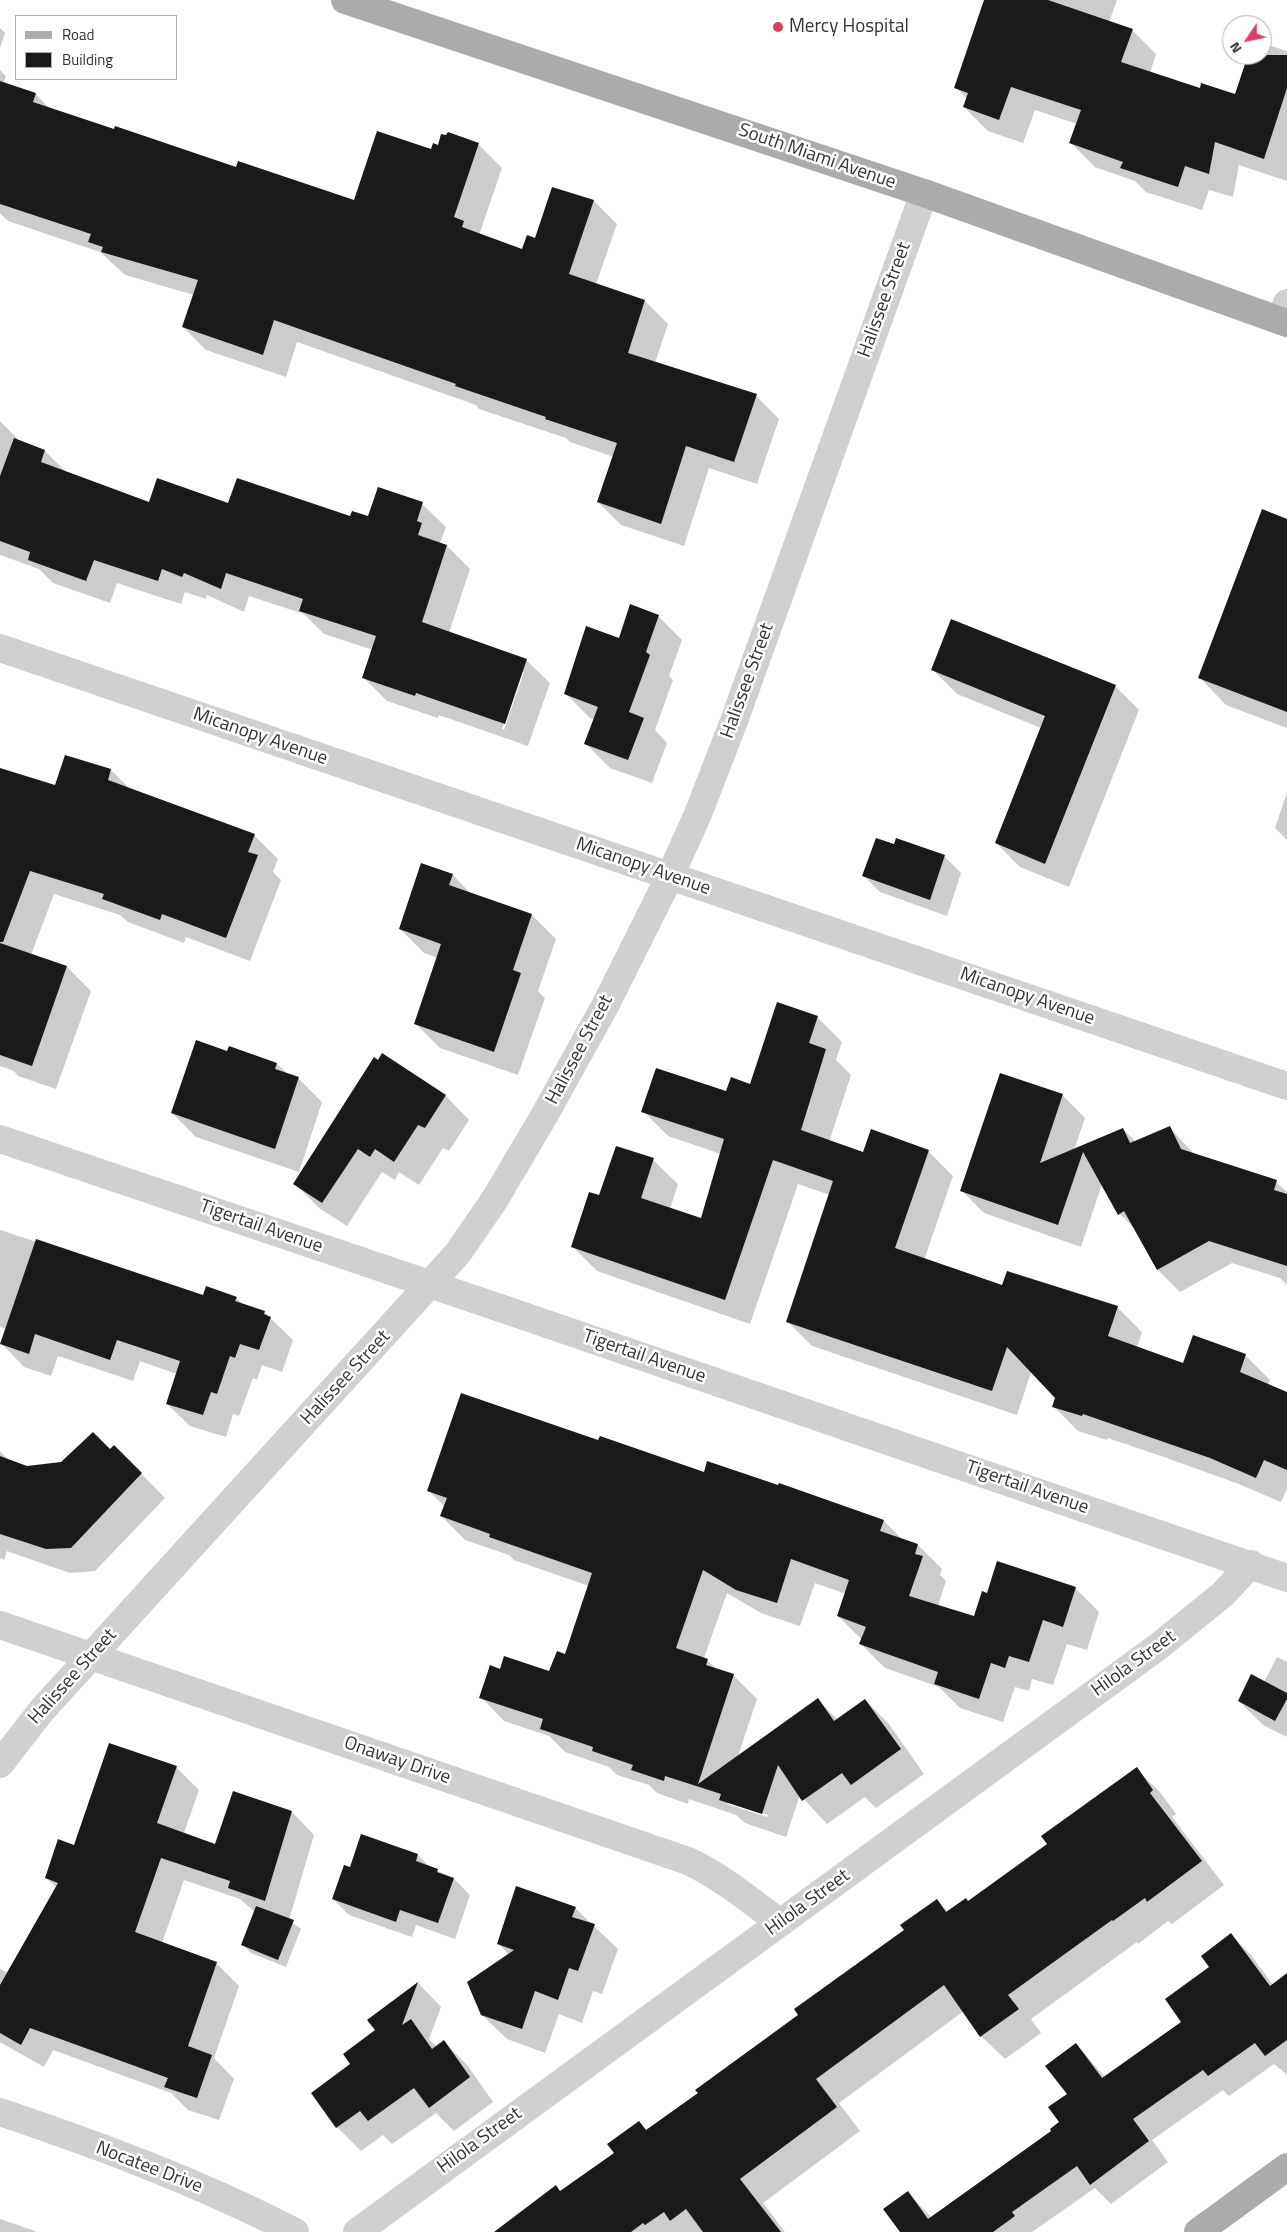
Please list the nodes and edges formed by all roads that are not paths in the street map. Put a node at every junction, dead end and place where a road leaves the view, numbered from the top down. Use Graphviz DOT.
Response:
graph roads {
  1 [pos="345,0"];
  2 [pos="924,193"];
  3 [pos="1285,316"];
  4 [pos="0,648"];
  5 [pos="670,876"];
  6 [pos="1287,1086"];
  7 [pos="0,1139"];
  8 [pos="431,1284"];
  9 [pos="1251,1564"];
  10 [pos="1287,1578"];
  11 [pos="0,1625"];
  12 [pos="91,1656"];
  13 [pos="0,1764"];
  14 [pos="780,1923"];
  15 [pos="0,2112"];
  16 [pos="1287,2167"];
  17 [pos="295,2232"];
  18 [pos="357,2232"];
  19 [pos="1198,2232"];
  1 -- 2 [label="main road, South Miami Avenue"];
  2 -- 3 [label="main road, South Miami Avenue"];
  2 -- 5 [label="street, Halissee Street"];
  4 -- 5 [label="street, Micanopy Avenue"];
  5 -- 6 [label="street, Micanopy Avenue"];
  5 -- 8 [label="street, Halissee Street"];
  7 -- 8 [label="street, Tigertail Avenue"];
  8 -- 9 [label="street, Tigertail Avenue"];
  8 -- 12 [label="street, Halissee Street"];
  9 -- 10 [label="street, Tigertail Avenue"];
  9 -- 14 [label="street, Hilola Street"];
  11 -- 12 [label="street, Onaway Drive"];
  12 -- 13 [label="street, Halissee Street"];
  12 -- 14 [label="street, Onaway Drive"];
  14 -- 18 [label="street, Hilola Street"];
  15 -- 17 [label="street, Nocatee Drive"];
  16 -- 19 [label="main road"];
}
